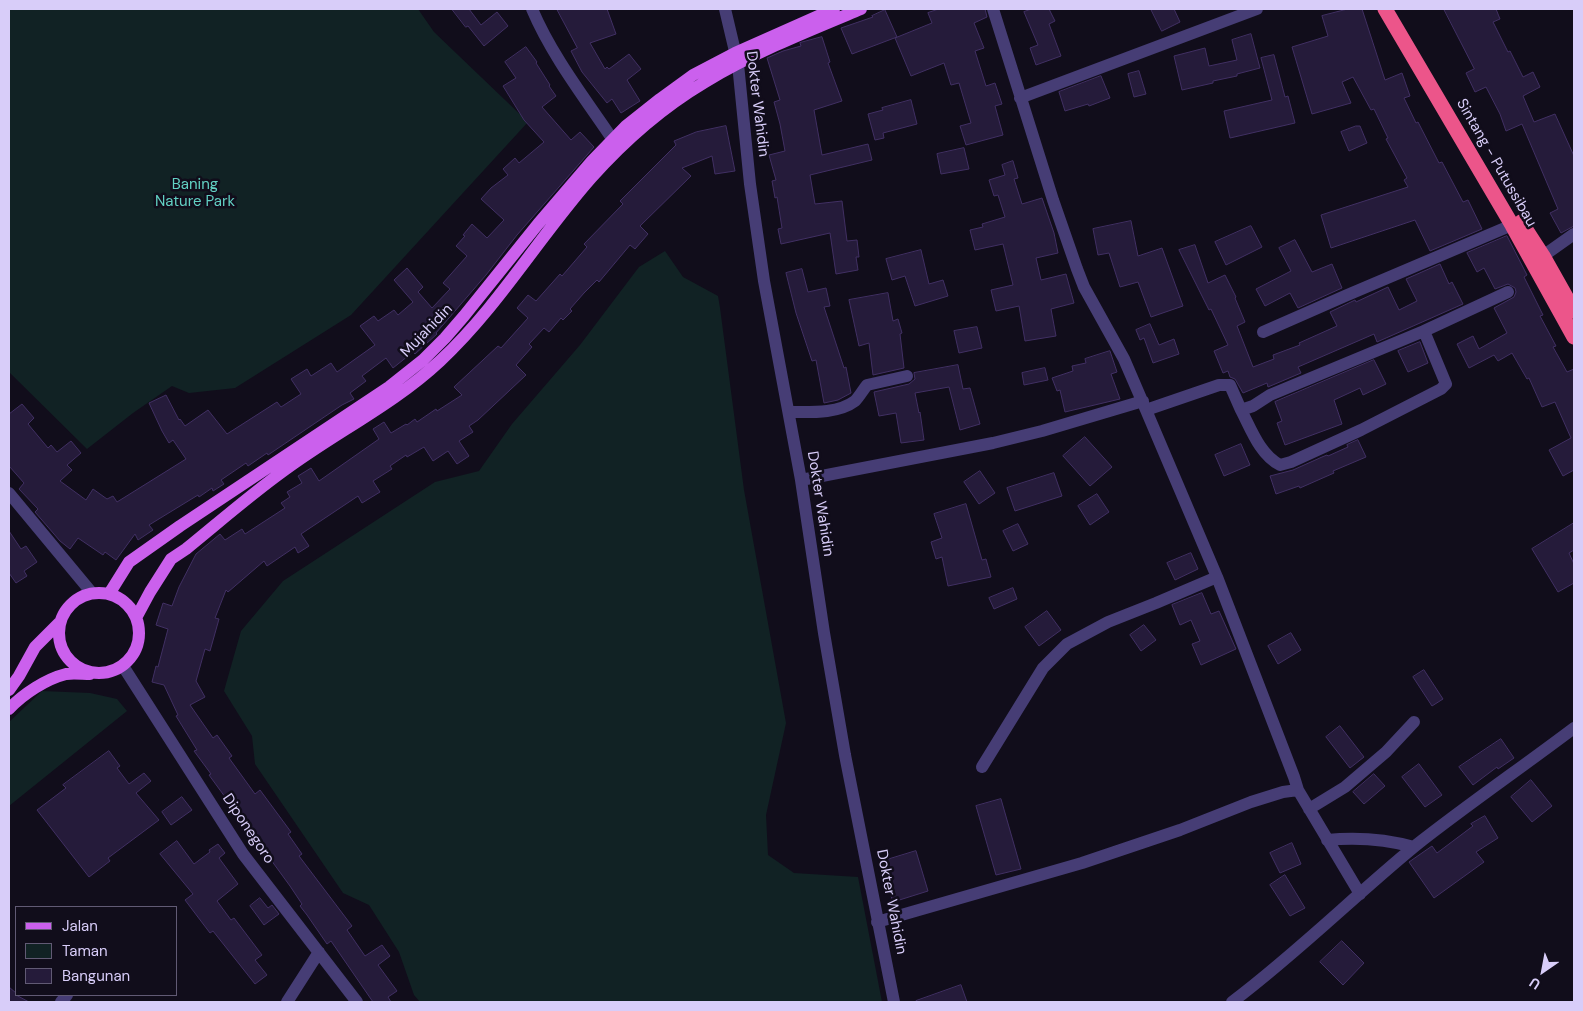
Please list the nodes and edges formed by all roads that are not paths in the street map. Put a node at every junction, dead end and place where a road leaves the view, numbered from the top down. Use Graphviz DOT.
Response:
graph roads {
  1 [pos="532,9"];
  2 [pos="725,9"];
  3 [pos="834,9"];
  4 [pos="860,9"];
  5 [pos="993,9"];
  6 [pos="1258,9"];
  7 [pos="1385,9"];
  8 [pos="1396,9"];
  9 [pos="736,58"];
  10 [pos="1020,98"];
  11 [pos="613,140"];
  12 [pos="1512,226"];
  13 [pos="1574,234"];
  14 [pos="1543,256"];
  15 [pos="1508,292"];
  16 [pos="1574,311"];
  17 [pos="1424,331"];
  18 [pos="1263,332"];
  19 [pos="1574,337"];
  20 [pos="906,376"];
  21 [pos="1144,406"];
  22 [pos="1241,410"];
  23 [pos="789,412"];
  24 [pos="801,480"];
  25 [pos="9,493"];
  26 [pos="1217,577"];
  27 [pos="92,593"];
  28 [pos="109,594"];
  29 [pos="136,618"];
  30 [pos="59,623"];
  31 [pos="122,666"];
  32 [pos="98,675"];
  33 [pos="9,690"];
  34 [pos="9,709"];
  35 [pos="1414,722"];
  36 [pos="1574,728"];
  37 [pos="982,766"];
  38 [pos="1298,790"];
  39 [pos="1309,809"];
  40 [pos="1327,840"];
  41 [pos="1414,847"];
  42 [pos="1360,894"];
  43 [pos="877,922"];
  44 [pos="319,952"];
  45 [pos="287,1002"];
  46 [pos="357,1002"];
  47 [pos="894,1002"];
  48 [pos="1232,1002"];
  1 -- 11 [label="street"];
  2 -- 9 [label="street, Dokter Wahidin"];
  3 -- 9 [label="main road"];
  4 -- 9 [label="main road"];
  5 -- 10 [label="street"];
  6 -- 10 [label="street"];
  7 -- 12 [label="highway, Sintang - Putussibau"];
  8 -- 14 [label="highway, Sintang - Putussibau"];
  9 -- 11 [label="main road, Mujahidin"];
  9 -- 23 [label="street, Dokter Wahidin"];
  9 -- 29 [label="main road, Mujahidin"];
  10 -- 21 [label="street"];
  11 -- 28 [label="main road, Mujahidin"];
  12 -- 18 [label="street"];
  12 -- 19 [label="highway, Sintang - Putussibau"];
  13 -- 14 [label="street"];
  14 -- 16 [label="highway, Sintang - Putussibau"];
  15 -- 17 [label="street"];
  17 -- 22 [label="street"];
  17 -- 22 [label="street"];
  20 -- 23 [label="street"];
  21 -- 22 [label="street"];
  21 -- 24 [label="street"];
  21 -- 26 [label="street"];
  23 -- 24 [label="street, Dokter Wahidin"];
  24 -- 43 [label="street, Dokter Wahidin"];
  25 -- 27 [label="street"];
  26 -- 37 [label="street"];
  26 -- 38 [label="street"];
  27 -- 28 [label="main road"];
  27 -- 30 [label="main road"];
  28 -- 29 [label="main road"];
  29 -- 31 [label="main road"];
  30 -- 32 [label="main road"];
  30 -- 33 [label="main road"];
  31 -- 32 [label="main road"];
  31 -- 44 [label="street, Diponegoro"];
  32 -- 34 [label="main road"];
  35 -- 39 [label="street"];
  36 -- 41 [label="street"];
  38 -- 39 [label="street"];
  38 -- 43 [label="street"];
  39 -- 40 [label="street"];
  40 -- 41 [label="street"];
  40 -- 42 [label="street"];
  41 -- 42 [label="street"];
  42 -- 48 [label="street"];
  43 -- 47 [label="street, Dokter Wahidin"];
  44 -- 45 [label="street"];
  44 -- 46 [label="street, Diponegoro"];
}
